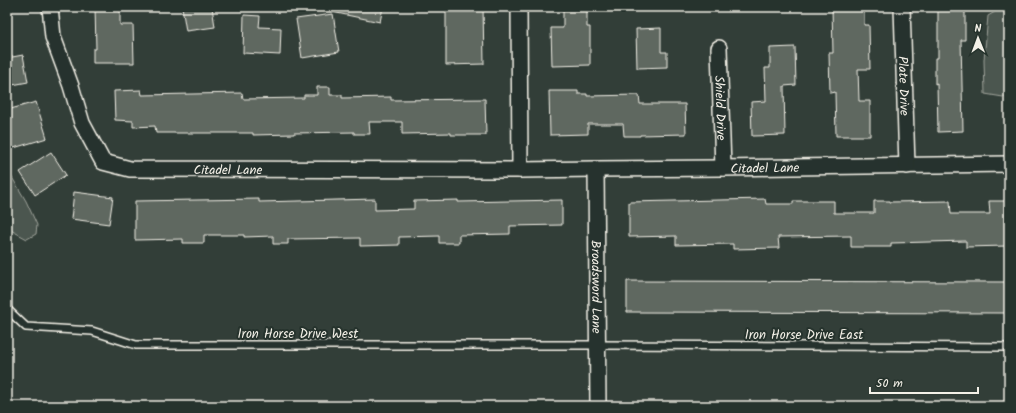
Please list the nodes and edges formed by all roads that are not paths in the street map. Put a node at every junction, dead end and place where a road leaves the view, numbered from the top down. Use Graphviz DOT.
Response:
graph roads {
  1 [pos="50,7"];
  2 [pos="519,7"];
  3 [pos="902,7"];
  4 [pos="719,48"];
  5 [pos="1009,164"];
  6 [pos="907,166"];
  7 [pos="596,168"];
  8 [pos="723,168"];
  9 [pos="520,170"];
  10 [pos="8,310"];
  11 [pos="598,345"];
  12 [pos="1009,347"];
  13 [pos="598,406"];
  1 -- 9 [label="street, Citadel Lane"];
  2 -- 9 [label="street"];
  3 -- 6 [label="street, Plate Drive"];
  4 -- 8 [label="street, Shield Drive"];
  5 -- 6 [label="street, Citadel Lane"];
  6 -- 8 [label="street, Citadel Lane"];
  7 -- 8 [label="street, Citadel Lane"];
  7 -- 9 [label="street, Citadel Lane"];
  7 -- 11 [label="street, Broadsword Lane"];
  10 -- 11 [label="lane, Iron Horse Drive West"];
  11 -- 12 [label="lane, Iron Horse Drive East"];
  11 -- 13 [label="street, Broadsword Lane"];
}
